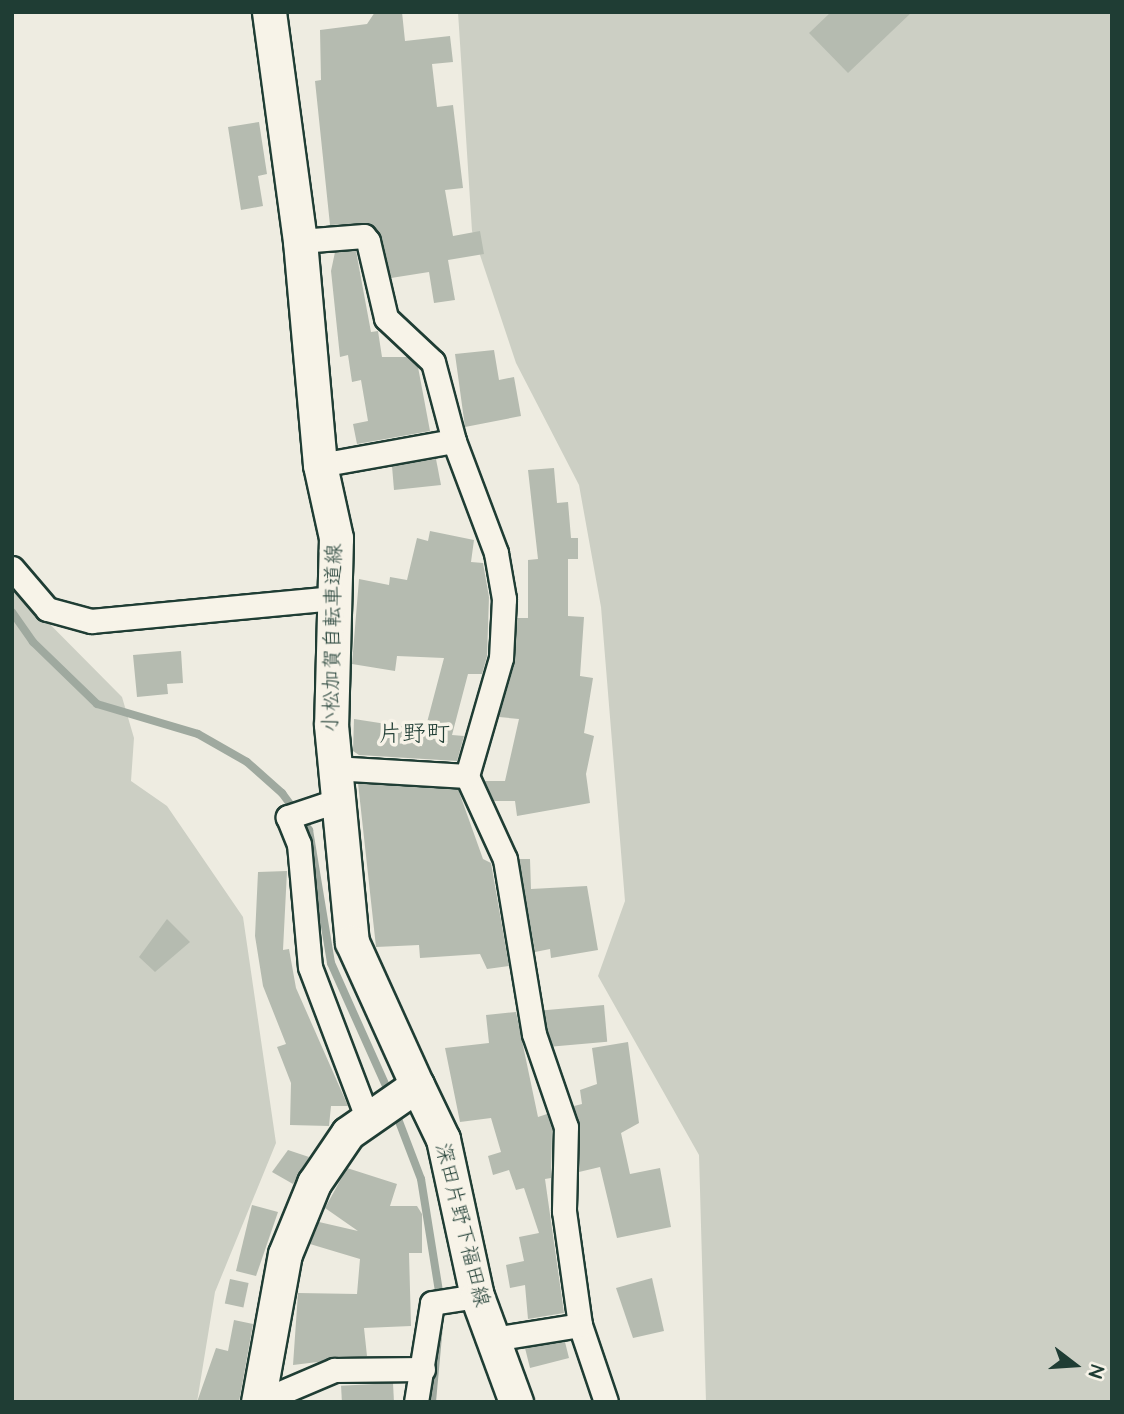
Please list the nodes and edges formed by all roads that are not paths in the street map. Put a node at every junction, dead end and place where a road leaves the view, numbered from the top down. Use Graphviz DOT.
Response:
graph roads {
  1 [pos="269,12"];
  2 [pos="300,241"];
  3 [pos="454,441"];
  4 [pos="320,465"];
  5 [pos="12,568"];
  6 [pos="334,597"];
  7 [pos="333,768"];
  8 [pos="467,776"];
  9 [pos="336,801"];
  10 [pos="417,1085"];
  11 [pos="368,1120"];
  12 [pos="477,1296"];
  13 [pos="580,1325"];
  14 [pos="493,1339"];
  15 [pos="423,1369"];
  16 [pos="258,1402"];
  17 [pos="416,1402"];
  18 [pos="516,1402"];
  19 [pos="606,1402"];
  1 -- 2 [label="main road, 小松加賀自転車道線"];
  2 -- 3 [label="street"];
  2 -- 4 [label="main road, 小松加賀自転車道線"];
  3 -- 4 [label="street"];
  3 -- 8 [label="street"];
  4 -- 6 [label="main road, 小松加賀自転車道線"];
  5 -- 6 [label="street"];
  6 -- 7 [label="main road, 小松加賀自転車道線"];
  7 -- 8 [label="street"];
  7 -- 9 [label="main road, 小松加賀自転車道線"];
  8 -- 13 [label="street"];
  9 -- 10 [label="main road, 小松加賀自転車道線"];
  9 -- 11 [label="street"];
  10 -- 11 [label="main road"];
  10 -- 12 [label="main road, 深田片野下福田線"];
  11 -- 16 [label="main road"];
  12 -- 14 [label="main road, 深田片野下福田線"];
  12 -- 15 [label="street"];
  13 -- 14 [label="street"];
  13 -- 19 [label="street"];
  14 -- 18 [label="main road, 深田片野下福田線"];
  15 -- 16 [label="street"];
  15 -- 17 [label="street"];
}
